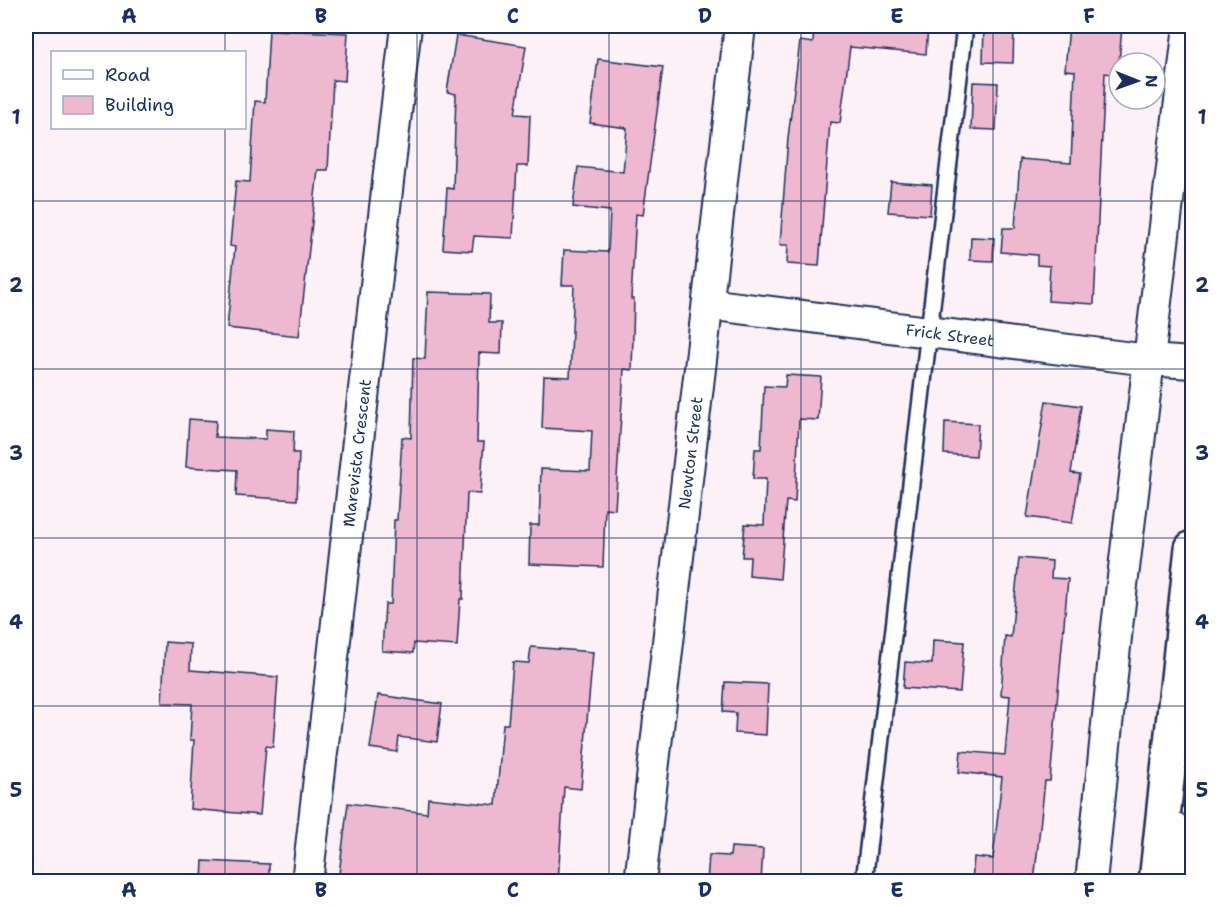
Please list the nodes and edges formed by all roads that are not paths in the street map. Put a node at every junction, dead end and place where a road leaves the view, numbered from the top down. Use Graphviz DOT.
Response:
graph roads {
  1 [pos="406,26"];
  2 [pos="740,26"];
  3 [pos="965,26"];
  4 [pos="1189,26"];
  5 [pos="708,304"];
  6 [pos="930,332"];
  7 [pos="1148,360"];
  8 [pos="1192,363"];
  9 [pos="1192,548"];
  10 [pos="1182,735"];
  11 [pos="1167,783"];
  12 [pos="307,882"];
  13 [pos="640,882"];
  14 [pos="864,882"];
  15 [pos="1091,882"];
  16 [pos="1156,882"];
  17 [pos="1181,882"];
  1 -- 12 [label="street, Marevista Crescent"];
  2 -- 5 [label="street, Newton Street"];
  3 -- 6 [label="lane"];
  4 -- 7 [label="street"];
  5 -- 6 [label="street, Frick Street"];
  5 -- 13 [label="street, Newton Street"];
  6 -- 7 [label="street, Frick Street"];
  6 -- 14 [label="lane"];
  7 -- 8 [label="street, Frick Street"];
  7 -- 15 [label="street"];
  9 -- 10 [label="main road"];
  10 -- 11 [label="main road"];
  11 -- 16 [label="main road"];
  11 -- 17 [label="main road"];
}
